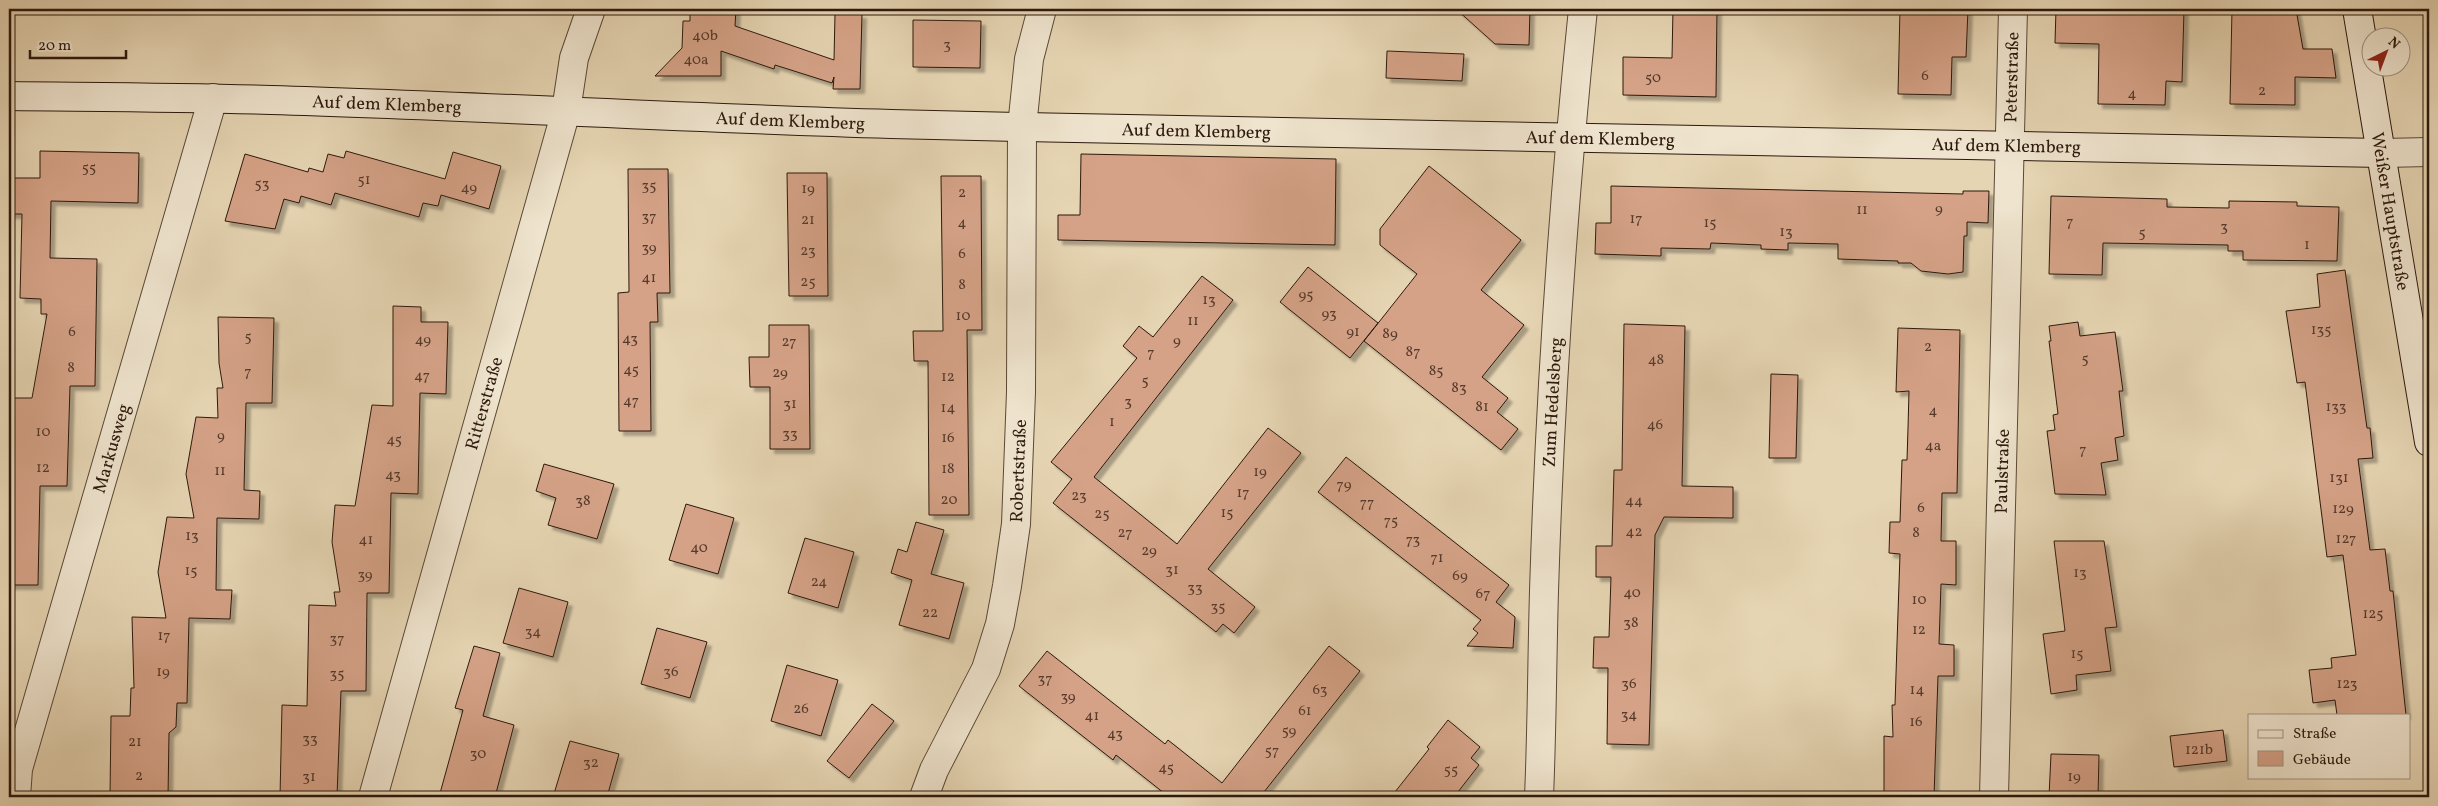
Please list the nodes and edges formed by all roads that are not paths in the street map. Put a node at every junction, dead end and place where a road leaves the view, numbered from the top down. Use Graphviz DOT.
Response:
graph roads {
  1 [pos="591,9"];
  2 [pos="1042,9"];
  3 [pos="1583,9"];
  4 [pos="2013,9"];
  5 [pos="2357,9"];
  6 [pos="9,96"];
  7 [pos="213,98"];
  8 [pos="566,111"];
  9 [pos="1022,127"];
  10 [pos="1570,139"];
  11 [pos="2010,145"];
  12 [pos="2429,152"];
  13 [pos="2383,153"];
  14 [pos="2429,442"];
  15 [pos="16,797"];
  16 [pos="373,797"];
  17 [pos="924,797"];
  18 [pos="1539,797"];
  19 [pos="1994,797"];
  1 -- 8 [label="street, Ritterstraße"];
  2 -- 9 [label="street, Robertstraße"];
  3 -- 10 [label="street, Zum Hedelsberg"];
  4 -- 11 [label="street, Peterstraße"];
  5 -- 13 [label="street, Weißer Hauptstraße"];
  6 -- 7 [label="street, Auf dem Klemberg"];
  7 -- 8 [label="street, Auf dem Klemberg"];
  7 -- 15 [label="street, Markusweg"];
  8 -- 9 [label="street, Auf dem Klemberg"];
  8 -- 16 [label="street, Ritterstraße"];
  9 -- 10 [label="street, Auf dem Klemberg"];
  9 -- 17 [label="street, Robertstraße"];
  10 -- 11 [label="street, Auf dem Klemberg"];
  10 -- 18 [label="street, Zum Hedelsberg"];
  11 -- 13 [label="street, Auf dem Klemberg"];
  11 -- 19 [label="street, Paulstraße"];
  12 -- 13 [label="street, Auf dem Klemberg"];
  13 -- 14 [label="street, Weißer Hauptstraße"];
}
